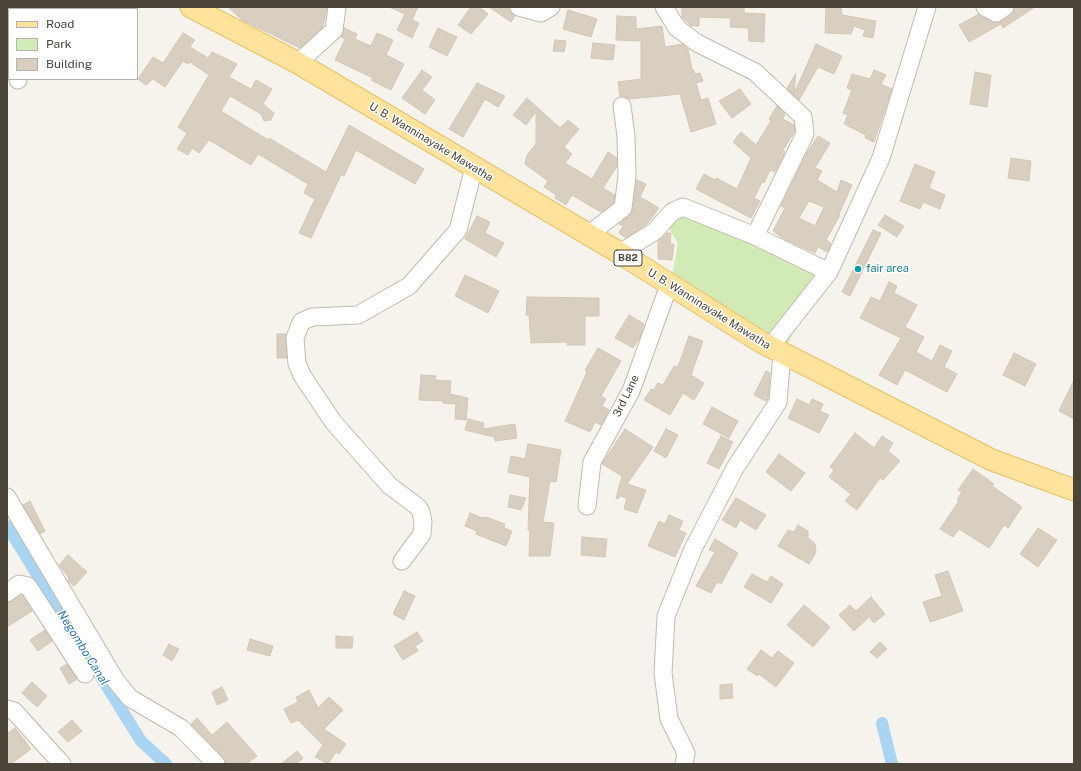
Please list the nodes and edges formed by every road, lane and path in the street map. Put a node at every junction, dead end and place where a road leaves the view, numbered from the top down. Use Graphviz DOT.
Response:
graph roads {
  1 [pos="190,7"];
  2 [pos="337,7"];
  3 [pos="519,7"];
  4 [pos="550,7"];
  5 [pos="664,7"];
  6 [pos="927,7"];
  7 [pos="985,7"];
  8 [pos="1005,7"];
  9 [pos="298,63"];
  10 [pos="622,106"];
  11 [pos="474,168"];
  12 [pos="588,235"];
  13 [pos="755,236"];
  14 [pos="620,253"];
  15 [pos="829,272"];
  16 [pos="669,285"];
  17 [pos="776,350"];
  18 [pos="1074,490"];
  19 [pos="7,497"];
  20 [pos="587,506"];
  21 [pos="402,561"];
  22 [pos="7,593"];
  23 [pos="85,674"];
  24 [pos="7,709"];
  25 [pos="62,764"];
  26 [pos="216,764"];
  27 [pos="684,764"];
  1 -- 9 [label="main road, U. B. Wanninayake Mawatha / B82"];
  2 -- 9 [label="street"];
  3 -- 4 [label="street"];
  5 -- 13 [label="street"];
  6 -- 15 [label="street"];
  7 -- 8 [label="street"];
  9 -- 11 [label="main road, U. B. Wanninayake Mawatha / B82"];
  10 -- 12 [label="street"];
  11 -- 12 [label="main road, U. B. Wanninayake Mawatha / B82"];
  11 -- 21 [label="street"];
  12 -- 14 [label="main road, U. B. Wanninayake Mawatha / B82"];
  13 -- 14 [label="street"];
  13 -- 15 [label="street"];
  14 -- 16 [label="main road, U. B. Wanninayake Mawatha / B82"];
  15 -- 17 [label="street"];
  16 -- 17 [label="main road, U. B. Wanninayake Mawatha / B82"];
  16 -- 20 [label="street, 3rd Lane"];
  17 -- 18 [label="main road, U. B. Wanninayake Mawatha / B82"];
  17 -- 27 [label="street"];
  19 -- 26 [label="street"];
  22 -- 23 [label="street"];
  24 -- 25 [label="street"];
}
